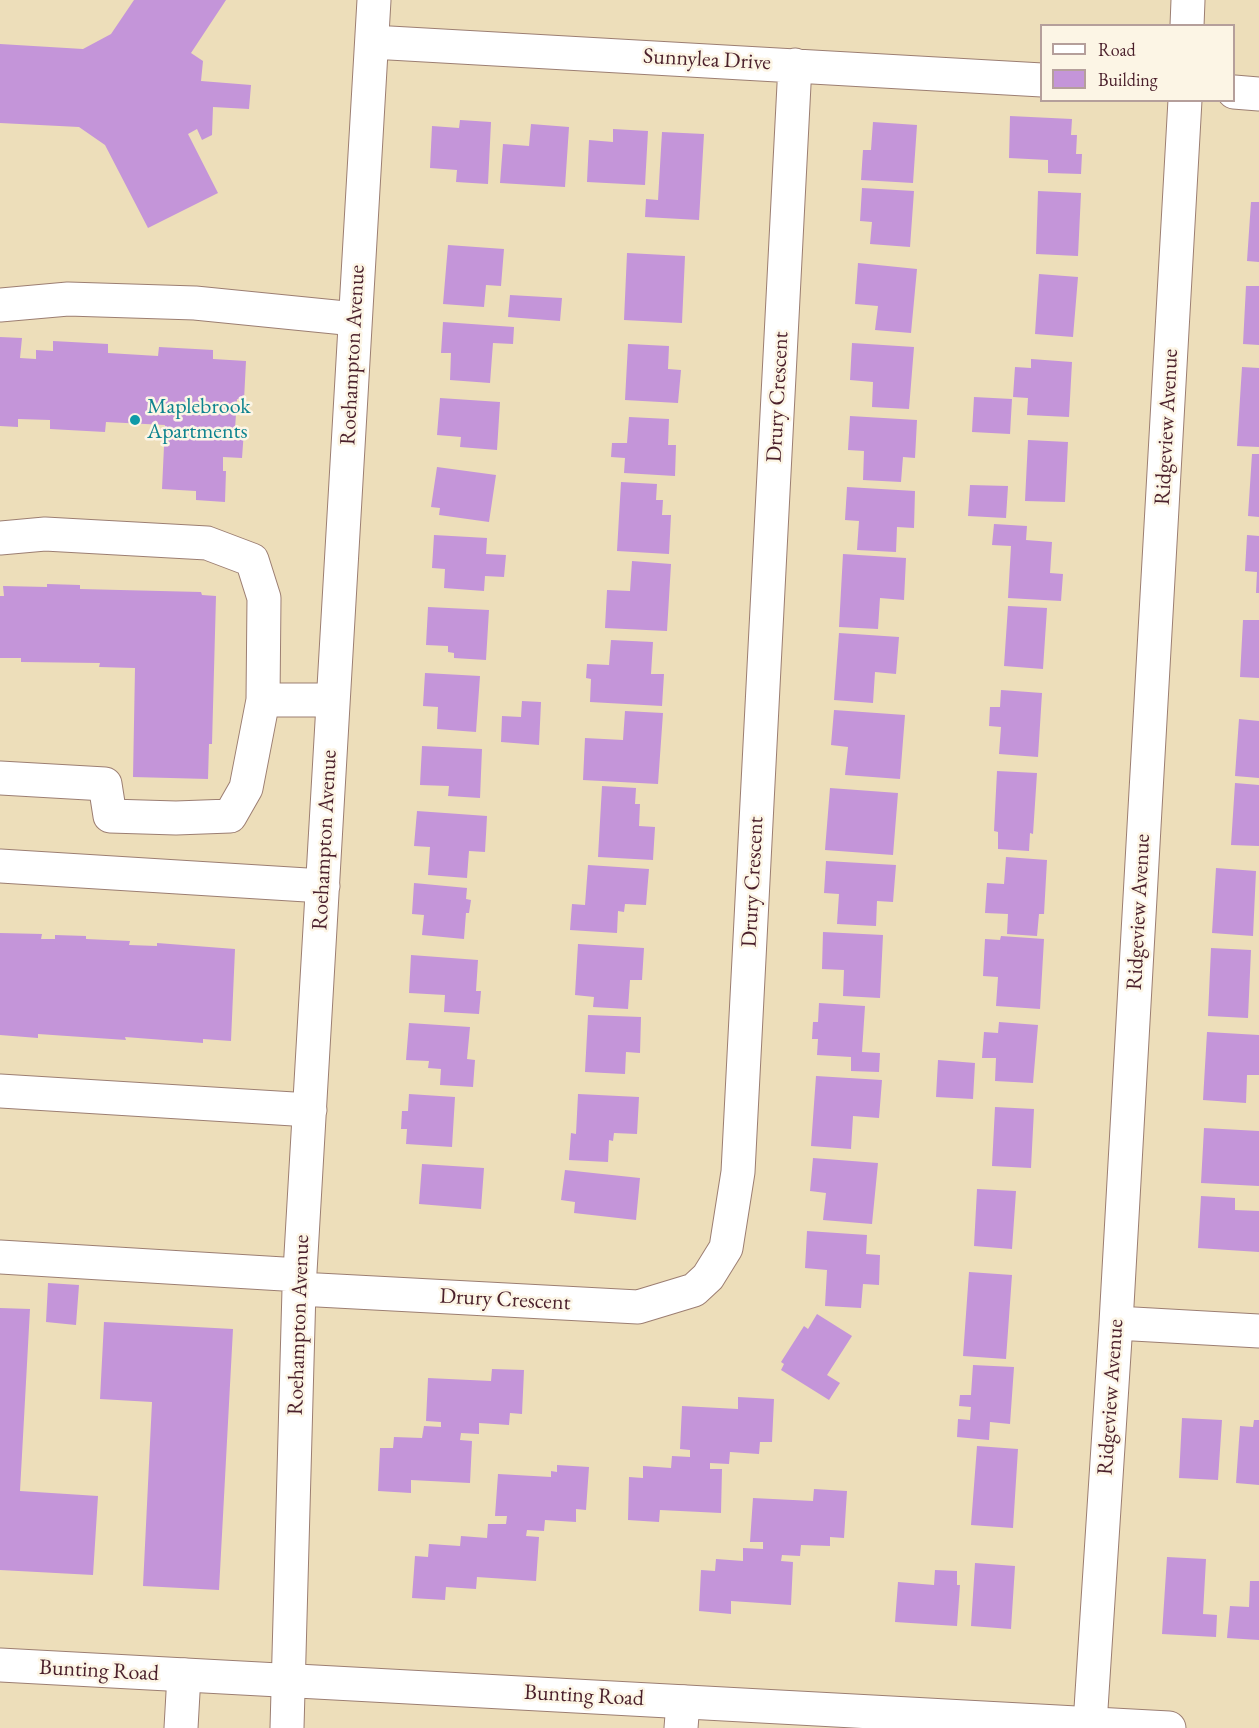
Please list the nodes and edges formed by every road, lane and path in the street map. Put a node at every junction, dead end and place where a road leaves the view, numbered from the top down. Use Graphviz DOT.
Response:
graph roads {
  1 [pos="374,0"];
  2 [pos="1188,0"];
  3 [pos="1187,24"];
  4 [pos="372,42"];
  5 [pos="795,65"];
  6 [pos="1040,80"];
  7 [pos="1235,92"];
  8 [pos="1259,94"];
  9 [pos="1185,102"];
  10 [pos="0,305"];
  11 [pos="355,319"];
  12 [pos="0,538"];
  13 [pos="263,700"];
  14 [pos="333,700"];
  15 [pos="0,778"];
  16 [pos="0,866"];
  17 [pos="322,886"];
  18 [pos="0,1091"];
  19 [pos="310,1110"];
  20 [pos="0,1257"];
  21 [pos="300,1282"];
  22 [pos="1116,1323"];
  23 [pos="1259,1332"];
  24 [pos="0,1665"];
  25 [pos="184,1675"];
  26 [pos="288,1680"];
  27 [pos="682,1715"];
  28 [pos="1090,1724"];
  29 [pos="181,1728"];
  30 [pos="287,1728"];
  31 [pos="1168,1728"];
  1 -- 4 [label="street, Roehampton Avenue"];
  2 -- 3 [label="street"];
  4 -- 5 [label="street, Sunnylea Drive"];
  4 -- 11 [label="street, Roehampton Avenue"];
  5 -- 6 [label="street, Sunnylea Drive"];
  5 -- 21 [label="street, Drury Crescent"];
  7 -- 8 [label="street"];
  9 -- 22 [label="street, Ridgeview Avenue"];
  10 -- 11 [label="street"];
  11 -- 14 [label="street, Roehampton Avenue"];
  12 -- 13 [label="street"];
  13 -- 14 [label="street"];
  13 -- 15 [label="street"];
  14 -- 17 [label="street, Roehampton Avenue"];
  16 -- 17 [label="street"];
  17 -- 19 [label="street, Roehampton Avenue"];
  18 -- 19 [label="street"];
  19 -- 21 [label="street, Roehampton Avenue"];
  20 -- 21 [label="street, Drury Crescent"];
  21 -- 26 [label="street, Roehampton Avenue"];
  22 -- 23 [label="street"];
  22 -- 28 [label="street, Ridgeview Avenue"];
  24 -- 25 [label="street, Bunting Road"];
  25 -- 26 [label="street, Bunting Road"];
  25 -- 29 [label="street"];
  26 -- 27 [label="street, Bunting Road"];
  26 -- 30 [label="street, Roehampton Avenue"];
  27 -- 28 [label="street, Bunting Road"];
  28 -- 31 [label="street, Bunting Road"];
}
